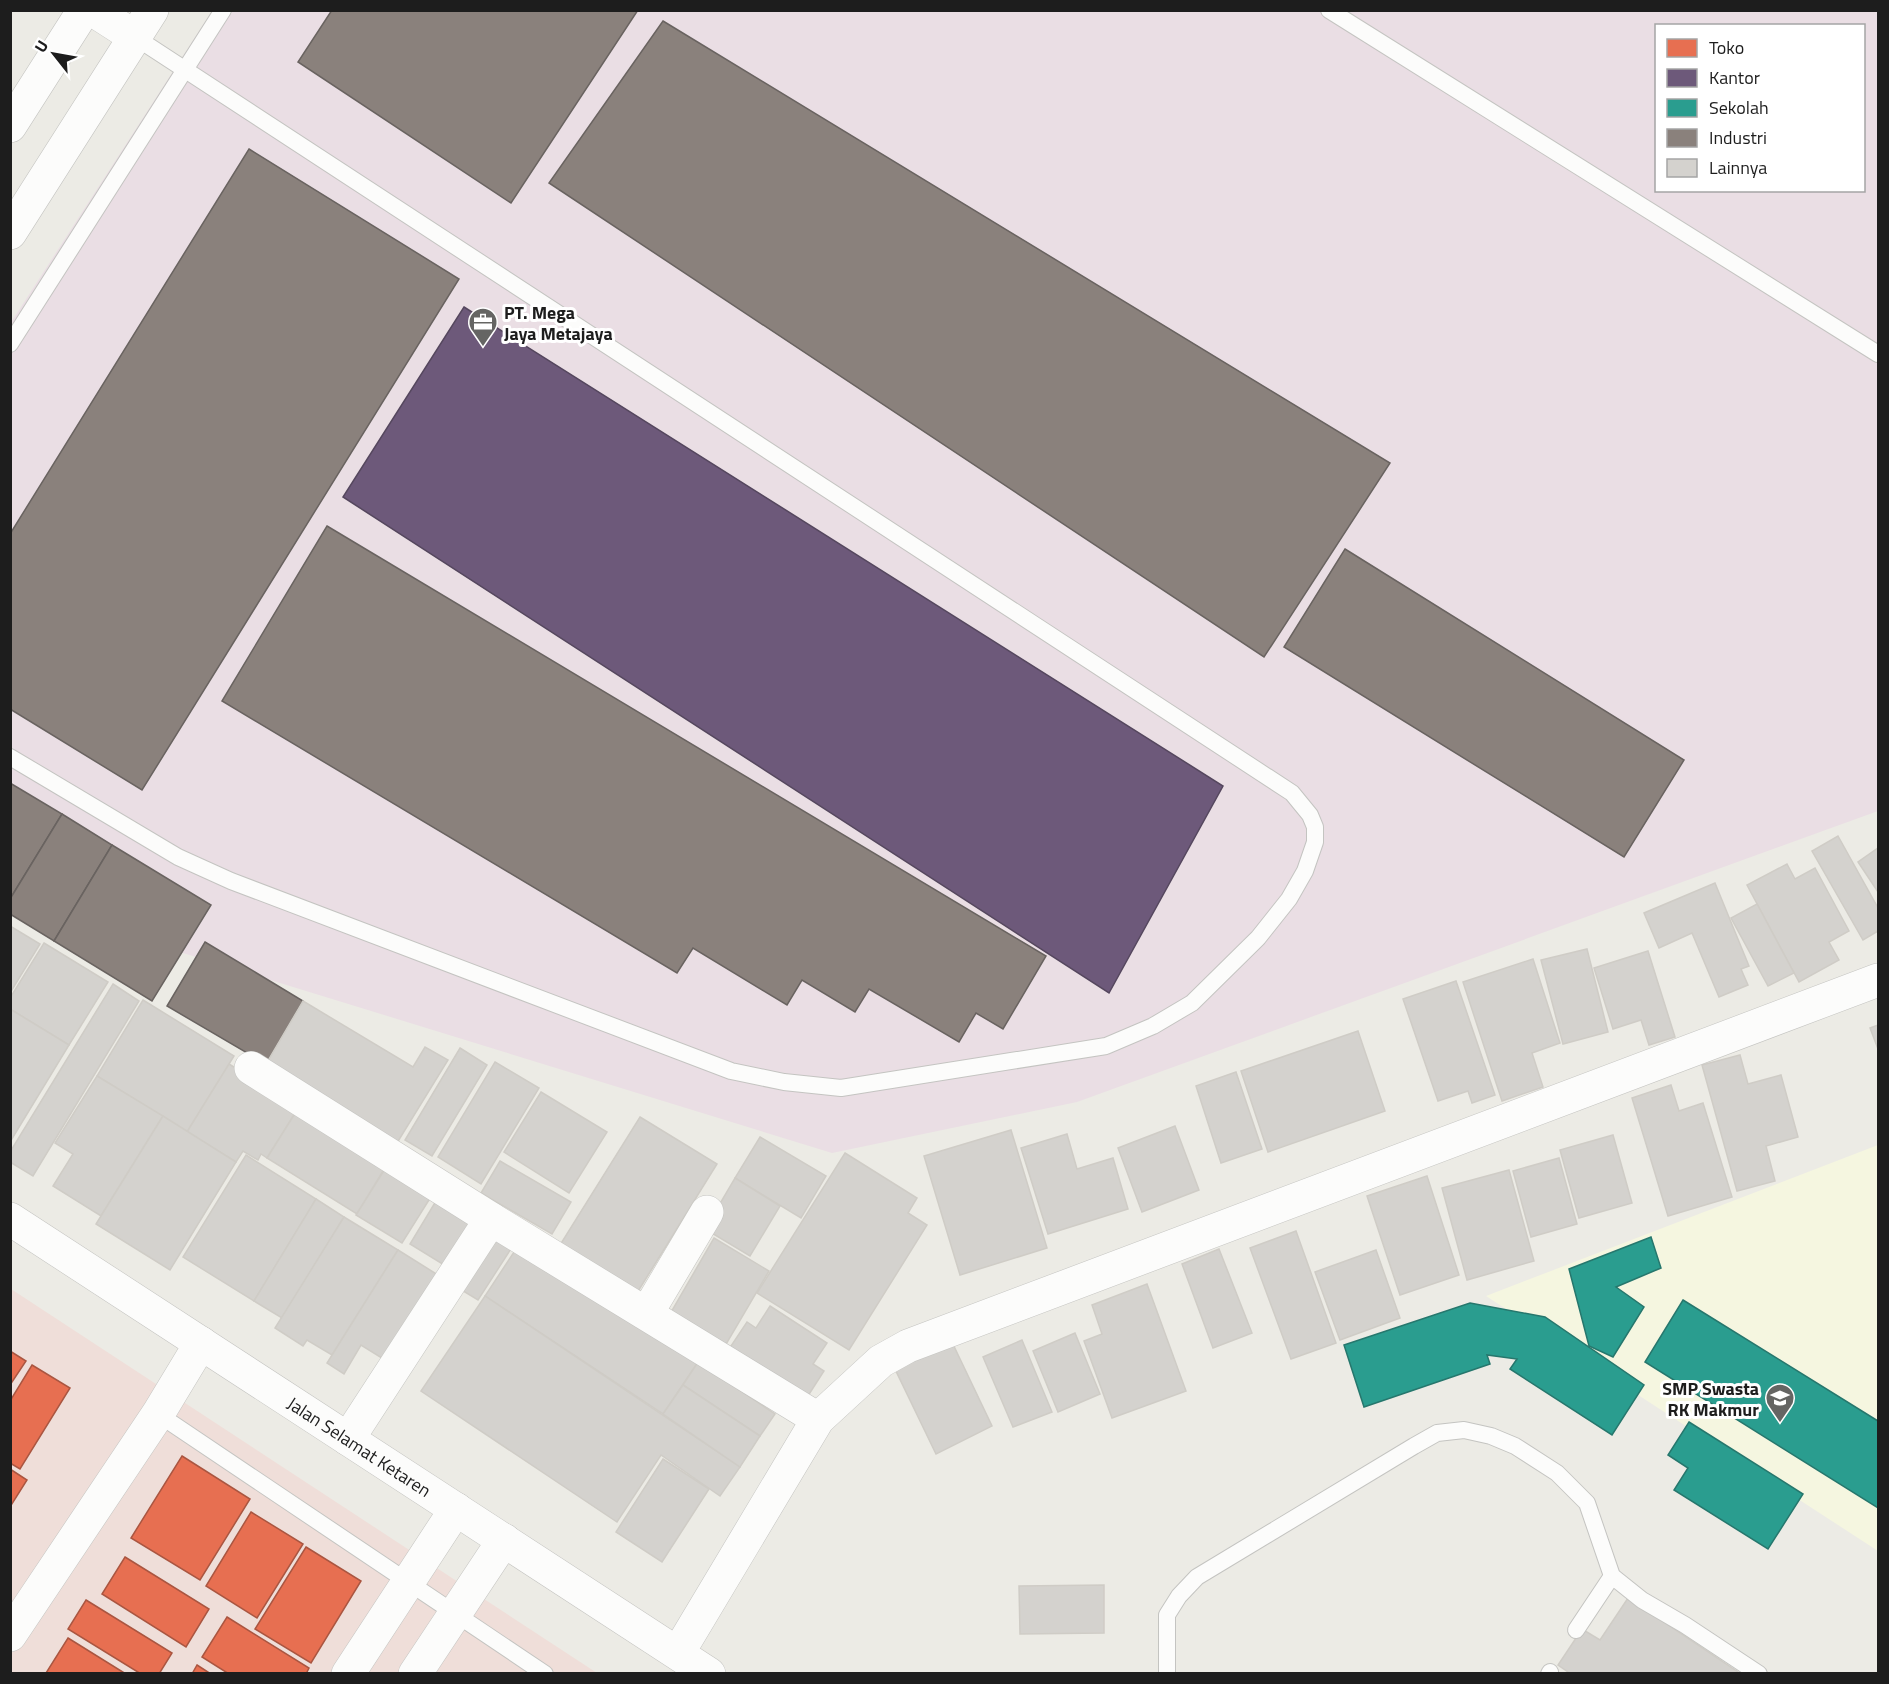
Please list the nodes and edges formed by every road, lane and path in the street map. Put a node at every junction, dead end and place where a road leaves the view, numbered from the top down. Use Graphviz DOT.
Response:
graph roads {
  1 [pos="84,10"];
  2 [pos="93,10"];
  3 [pos="223,10"];
  4 [pos="1329,10"];
  5 [pos="143,24"];
  6 [pos="186,71"];
  7 [pos="10,126"];
  8 [pos="10,233"];
  9 [pos="10,344"];
  10 [pos="1878,354"];
  11 [pos="10,757"];
  12 [pos="1878,980"];
  13 [pos="251,1068"];
  14 [pos="707,1212"];
  15 [pos="491,1219"];
  16 [pos="10,1220"];
  17 [pos="647,1313"];
  18 [pos="201,1343"];
  19 [pos="158,1414"];
  20 [pos="818,1419"];
  21 [pos="348,1439"];
  22 [pos="456,1509"];
  23 [pos="504,1540"];
  24 [pos="1612,1576"];
  25 [pos="409,1582"];
  26 [pos="455,1613"];
  27 [pos="1576,1630"];
  28 [pos="10,1635"];
  29 [pos="678,1653"];
  30 [pos="348,1674"];
  31 [pos="415,1674"];
  32 [pos="545,1674"];
  33 [pos="709,1674"];
  34 [pos="1167,1674"];
  35 [pos="1759,1674"];
  1 -- 7 [label="street"];
  2 -- 5 [label="street"];
  3 -- 6 [label="lane"];
  4 -- 10 [label="lane"];
  5 -- 6 [label="lane"];
  5 -- 8 [label="street"];
  6 -- 9 [label="lane"];
  6 -- 11 [label="lane"];
  12 -- 20 [label="street"];
  13 -- 15 [label="street"];
  14 -- 17 [label="street"];
  15 -- 17 [label="street"];
  15 -- 21 [label="street"];
  16 -- 18 [label="street, Jalan Selamat Ketaren"];
  17 -- 20 [label="street"];
  18 -- 19 [label="street"];
  18 -- 21 [label="street, Jalan Selamat Ketaren"];
  19 -- 25 [label="lane"];
  19 -- 28 [label="street"];
  20 -- 29 [label="street"];
  21 -- 22 [label="street, Jalan Selamat Ketaren"];
  22 -- 23 [label="street, Jalan Selamat Ketaren"];
  22 -- 25 [label="street"];
  23 -- 26 [label="street"];
  23 -- 29 [label="street, Jalan Selamat Ketaren"];
  24 -- 27 [label="lane"];
  24 -- 34 [label="lane"];
  24 -- 35 [label="lane"];
  25 -- 26 [label="lane"];
  25 -- 30 [label="street"];
  26 -- 31 [label="street"];
  26 -- 32 [label="lane"];
  29 -- 33 [label="street, Jalan Selamat Ketaren"];
}
